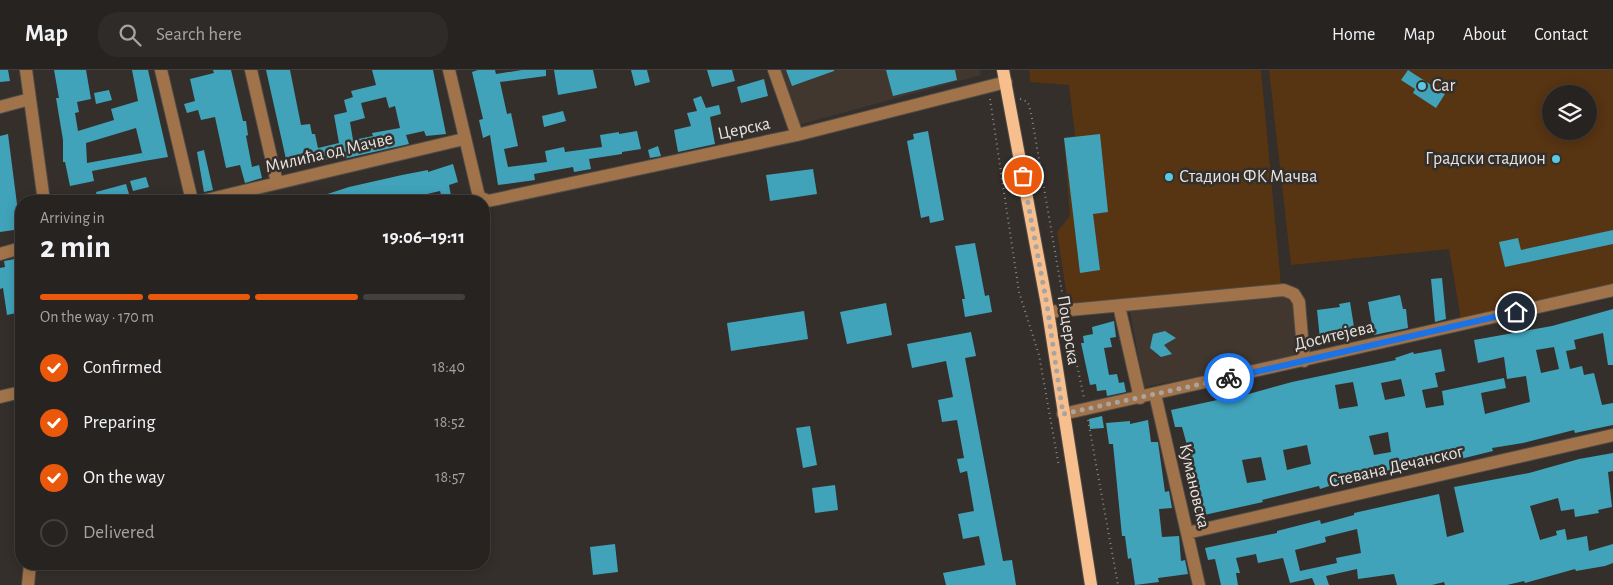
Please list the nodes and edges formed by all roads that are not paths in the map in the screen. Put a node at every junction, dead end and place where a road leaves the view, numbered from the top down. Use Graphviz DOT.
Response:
graph roads {
  1 [pos="26,70"];
  2 [pos="161,70"];
  3 [pos="251,70"];
  4 [pos="449,70"];
  5 [pos="774,70"];
  6 [pos="1004,76"];
  7 [pos="30,99"];
  8 [pos="0,108"];
  9 [pos="797,135"];
  10 [pos="464,140"];
  11 [pos="277,183"];
  12 [pos="43,195"];
  13 [pos="191,195"];
  14 [pos="227,195"];
  15 [pos="479,195"];
  16 [pos="490,201"];
  17 [pos="15,250"];
  18 [pos="0,254"];
  19 [pos="1613,290"];
  20 [pos="1119,306"];
  21 [pos="1048,312"];
  22 [pos="1304,361"];
  23 [pos="15,393"];
  24 [pos="1155,394"];
  25 [pos="0,397"];
  26 [pos="1140,398"];
  27 [pos="1063,414"];
  28 [pos="1613,435"];
  29 [pos="1187,533"];
  30 [pos="29,570"];
  31 [pos="28,585"];
  32 [pos="1091,585"];
  33 [pos="1199,585"];
  1 -- 7 [label="street"];
  2 -- 13 [label="street"];
  3 -- 11 [label="street"];
  4 -- 10 [label="street"];
  5 -- 9 [label="street"];
  6 -- 9 [label="street, Церска"];
  6 -- 21 [label="main road, Поцерска"];
  7 -- 8 [label="street"];
  7 -- 12 [label="street"];
  9 -- 16 [label="street, Церска"];
  10 -- 11 [label="street, Милића од Мачве"];
  10 -- 15 [label="street, Церска"];
  11 -- 14 [label="street, Милића од Мачве"];
  17 -- 18 [label="street"];
  19 -- 22 [label="street, Доситејева"];
  20 -- 21 [label="street"];
  20 -- 22 [label="street"];
  20 -- 26 [label="street"];
  21 -- 27 [label="main road, Поцерска"];
  22 -- 24 [label="street, Доситејева"];
  23 -- 25 [label="street"];
  24 -- 26 [label="street, Доситејева"];
  24 -- 29 [label="street, Кумановска"];
  26 -- 27 [label="street, Доситејева"];
  27 -- 32 [label="main road, Поцерска"];
  28 -- 29 [label="street, Стевана Дечанског"];
  29 -- 33 [label="street, Кумановска"];
  30 -- 31 [label="street"];
}
